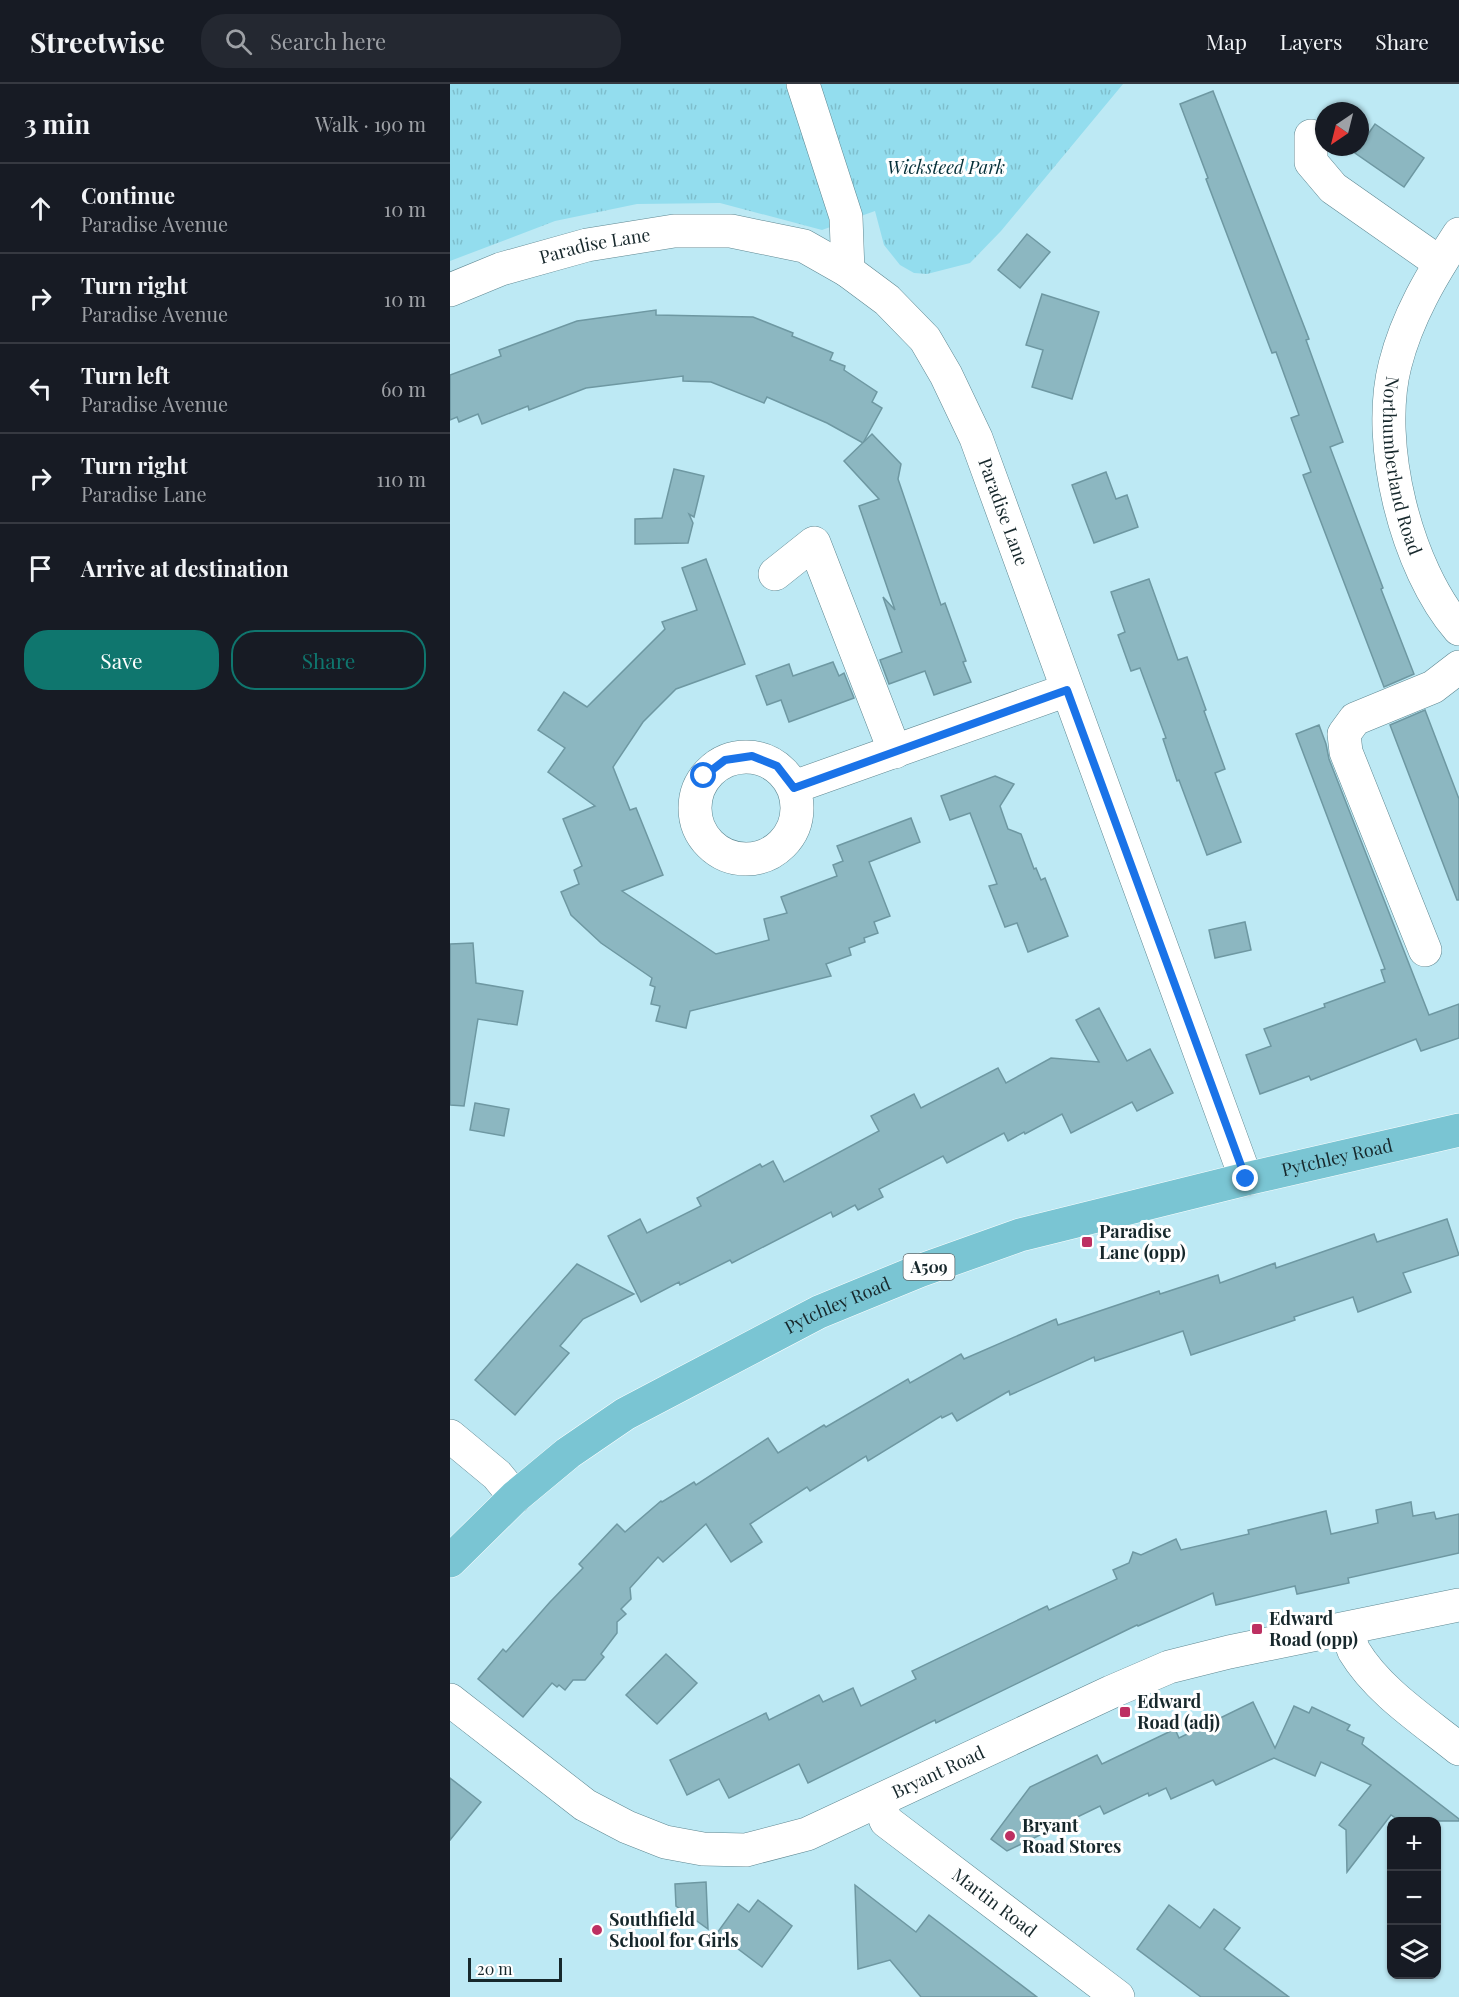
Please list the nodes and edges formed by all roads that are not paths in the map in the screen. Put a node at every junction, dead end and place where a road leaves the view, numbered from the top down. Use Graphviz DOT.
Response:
graph roads {
  1 [pos="803,84"];
  2 [pos="1311,136"];
  3 [pos="1459,234"];
  4 [pos="1440,263"];
  5 [pos="848,271"];
  6 [pos="450,290"];
  7 [pos="775,574"];
  8 [pos="1459,629"];
  9 [pos="1459,667"];
  10 [pos="1067,690"];
  11 [pos="895,752"];
  12 [pos="794,788"];
  13 [pos="1425,950"];
  14 [pos="1459,1130"];
  15 [pos="1246,1179"];
  16 [pos="450,1436"];
  17 [pos="515,1497"];
  18 [pos="450,1561"];
  19 [pos="1459,1605"];
  20 [pos="1348,1629"];
  21 [pos="450,1700"];
  22 [pos="1459,1749"];
  23 [pos="879,1802"];
  24 [pos="1118,1997"];
  1 -- 5 [label="street"];
  2 -- 4 [label="street"];
  3 -- 4 [label="street, Northumberland Road"];
  4 -- 8 [label="street, Northumberland Road"];
  5 -- 6 [label="street, Paradise Lane"];
  5 -- 10 [label="street, Paradise Lane"];
  7 -- 11 [label="street"];
  9 -- 13 [label="street"];
  10 -- 11 [label="street"];
  10 -- 15 [label="street, Paradise Lane"];
  11 -- 12 [label="street"];
  14 -- 15 [label="main road, Pytchley Road / A509"];
  15 -- 17 [label="main road, Pytchley Road / A509"];
  16 -- 17 [label="street"];
  17 -- 18 [label="main road, Pytchley Road / A509"];
  19 -- 20 [label="street, Bryant Road"];
  20 -- 22 [label="street"];
  20 -- 23 [label="street, Bryant Road"];
  21 -- 23 [label="street, Bryant Road"];
  23 -- 24 [label="street, Martin Road"];
}
